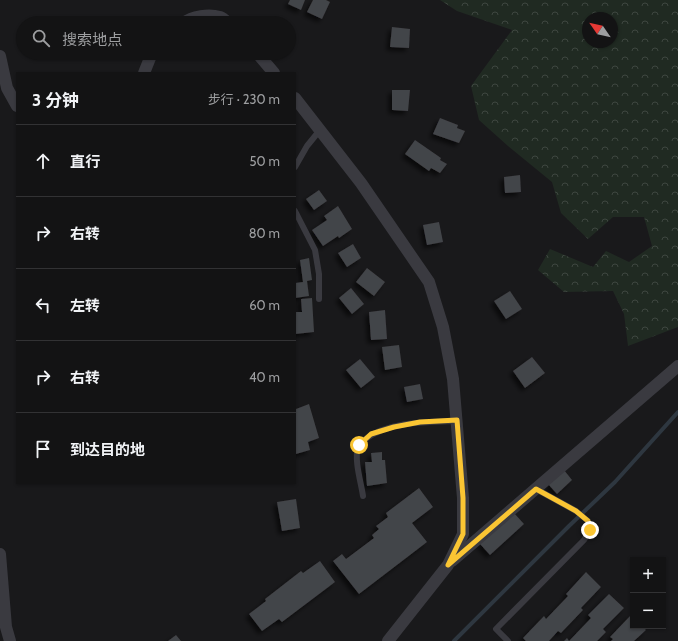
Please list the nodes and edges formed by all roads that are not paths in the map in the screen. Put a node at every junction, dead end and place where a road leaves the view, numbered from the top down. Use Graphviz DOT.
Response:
graph roads {
  1 [pos="0,56"];
  2 [pos="149,60"];
  3 [pos="263,60"];
  4 [pos="144,72"];
  5 [pos="273,72"];
  6 [pos="296,99"];
  7 [pos="16,104"];
  8 [pos="320,130"];
  9 [pos="296,165"];
  10 [pos="296,213"];
  11 [pos="319,299"];
  12 [pos="678,366"];
  13 [pos="457,420"];
  14 [pos="536,489"];
  15 [pos="362,496"];
  16 [pos="0,554"];
  17 [pos="448,565"];
  18 [pos="10,641"];
  19 [pos="388,641"];
  20 [pos="508,641"];
  1 -- 7 [label="street"];
  2 -- 4 [label="street"];
  3 -- 5 [label="street"];
  6 -- 8 [label="street"];
  8 -- 9 [label="lane"];
  8 -- 13 [label="street"];
  10 -- 11 [label="lane"];
  12 -- 14 [label="street"];
  13 -- 15 [label="lane"];
  13 -- 17 [label="street"];
  14 -- 17 [label="street"];
  14 -- 20 [label="lane"];
  16 -- 18 [label="street"];
  17 -- 19 [label="street"];
}
